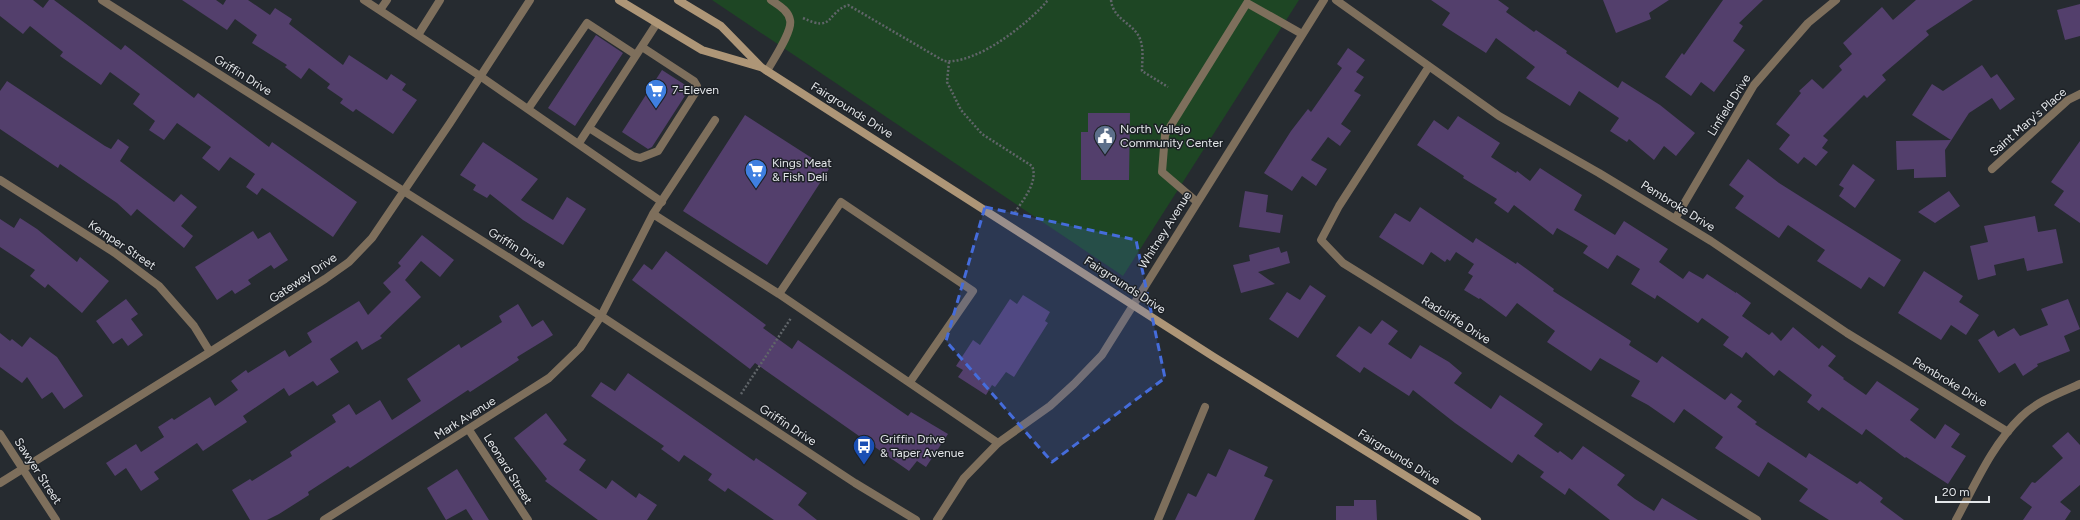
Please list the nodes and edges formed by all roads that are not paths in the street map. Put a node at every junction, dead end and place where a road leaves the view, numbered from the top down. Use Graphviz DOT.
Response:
graph roads {
  1 [pos="102,0"];
  2 [pos="364,0"];
  3 [pos="387,0"];
  4 [pos="440,0"];
  5 [pos="530,0"];
  6 [pos="619,0"];
  7 [pos="678,0"];
  8 [pos="771,0"];
  9 [pos="1324,0"];
  10 [pos="1336,0"];
  11 [pos="1836,0"];
  12 [pos="380,10"];
  13 [pos="657,23"];
  14 [pos="1302,34"];
  15 [pos="418,35"];
  16 [pos="642,47"];
  17 [pos="636,56"];
  18 [pos="1428,68"];
  19 [pos="764,69"];
  20 [pos="480,76"];
  21 [pos="2080,94"];
  22 [pos="528,109"];
  23 [pos="715,120"];
  24 [pos="589,128"];
  25 [pos="579,144"];
  26 [pos="1992,169"];
  27 [pos="0,180"];
  28 [pos="403,191"];
  29 [pos="662,202"];
  30 [pos="1197,202"];
  31 [pos="654,214"];
  32 [pos="1675,219"];
  33 [pos="779,294"];
  34 [pos="1132,304"];
  35 [pos="601,316"];
  36 [pos="210,352"];
  37 [pos="910,382"];
  38 [pos="2080,384"];
  39 [pos="1205,407"];
  40 [pos="469,430"];
  41 [pos="2008,432"];
  42 [pos="0,434"];
  43 [pos="998,443"];
  44 [pos="23,468"];
  45 [pos="0,483"];
  46 [pos="56,520"];
  47 [pos="324,520"];
  48 [pos="528,520"];
  49 [pos="916,520"];
  50 [pos="937,520"];
  51 [pos="1158,520"];
  52 [pos="1477,520"];
  53 [pos="1757,520"];
  54 [pos="1956,520"];
  1 -- 28 [label="street, Griffin Drive"];
  2 -- 12 [label="street"];
  3 -- 12 [label="street"];
  4 -- 15 [label="street"];
  5 -- 20 [label="street, Gateway Drive"];
  6 -- 13 [label="main road, Fairgrounds Drive"];
  7 -- 19 [label="main road, Fairgrounds Drive"];
  8 -- 19 [label="street"];
  9 -- 14 [label="street, Whitney Avenue"];
  10 -- 18 [label="street, Pembroke Drive"];
  11 -- 32 [label="street, Linfield Drive"];
  12 -- 15 [label="street"];
  13 -- 16 [label="street"];
  13 -- 19 [label="main road, Fairgrounds Drive"];
  14 -- 30 [label="street, Whitney Avenue"];
  14 -- 30 [label="street"];
  15 -- 20 [label="street"];
  16 -- 17 [label="street"];
  16 -- 24 [label="street"];
  17 -- 22 [label="street"];
  17 -- 24 [label="street"];
  18 -- 32 [label="street, Pembroke Drive"];
  18 -- 53 [label="street, Radcliffe Drive"];
  19 -- 34 [label="main road, Fairgrounds Drive"];
  20 -- 22 [label="street"];
  20 -- 28 [label="street, Gateway Drive"];
  21 -- 26 [label="street, Saint Mary's Place"];
  22 -- 25 [label="street"];
  23 -- 29 [label="street, Mark Avenue"];
  24 -- 25 [label="street"];
  25 -- 29 [label="street"];
  27 -- 36 [label="street, Kemper Street"];
  28 -- 35 [label="street, Griffin Drive"];
  28 -- 36 [label="street, Gateway Drive"];
  29 -- 31 [label="street, Mark Avenue"];
  30 -- 34 [label="street, Whitney Avenue"];
  31 -- 33 [label="street"];
  31 -- 35 [label="street, Mark Avenue"];
  32 -- 41 [label="street, Pembroke Drive"];
  33 -- 37 [label="street"];
  33 -- 37 [label="street"];
  34 -- 43 [label="street, Whitney Avenue"];
  34 -- 52 [label="main road, Fairgrounds Drive"];
  35 -- 40 [label="street, Mark Avenue"];
  35 -- 49 [label="street, Griffin Drive"];
  36 -- 44 [label="street, Gateway Drive"];
  37 -- 43 [label="street"];
  38 -- 41 [label="street"];
  39 -- 51 [label="street"];
  40 -- 47 [label="street, Mark Avenue"];
  40 -- 48 [label="street, Leonard Street"];
  41 -- 54 [label="street"];
  42 -- 44 [label="street, Sawyer Street"];
  43 -- 50 [label="street, Whitney Avenue"];
  44 -- 45 [label="street, Gateway Drive"];
  44 -- 46 [label="street, Sawyer Street"];
}
